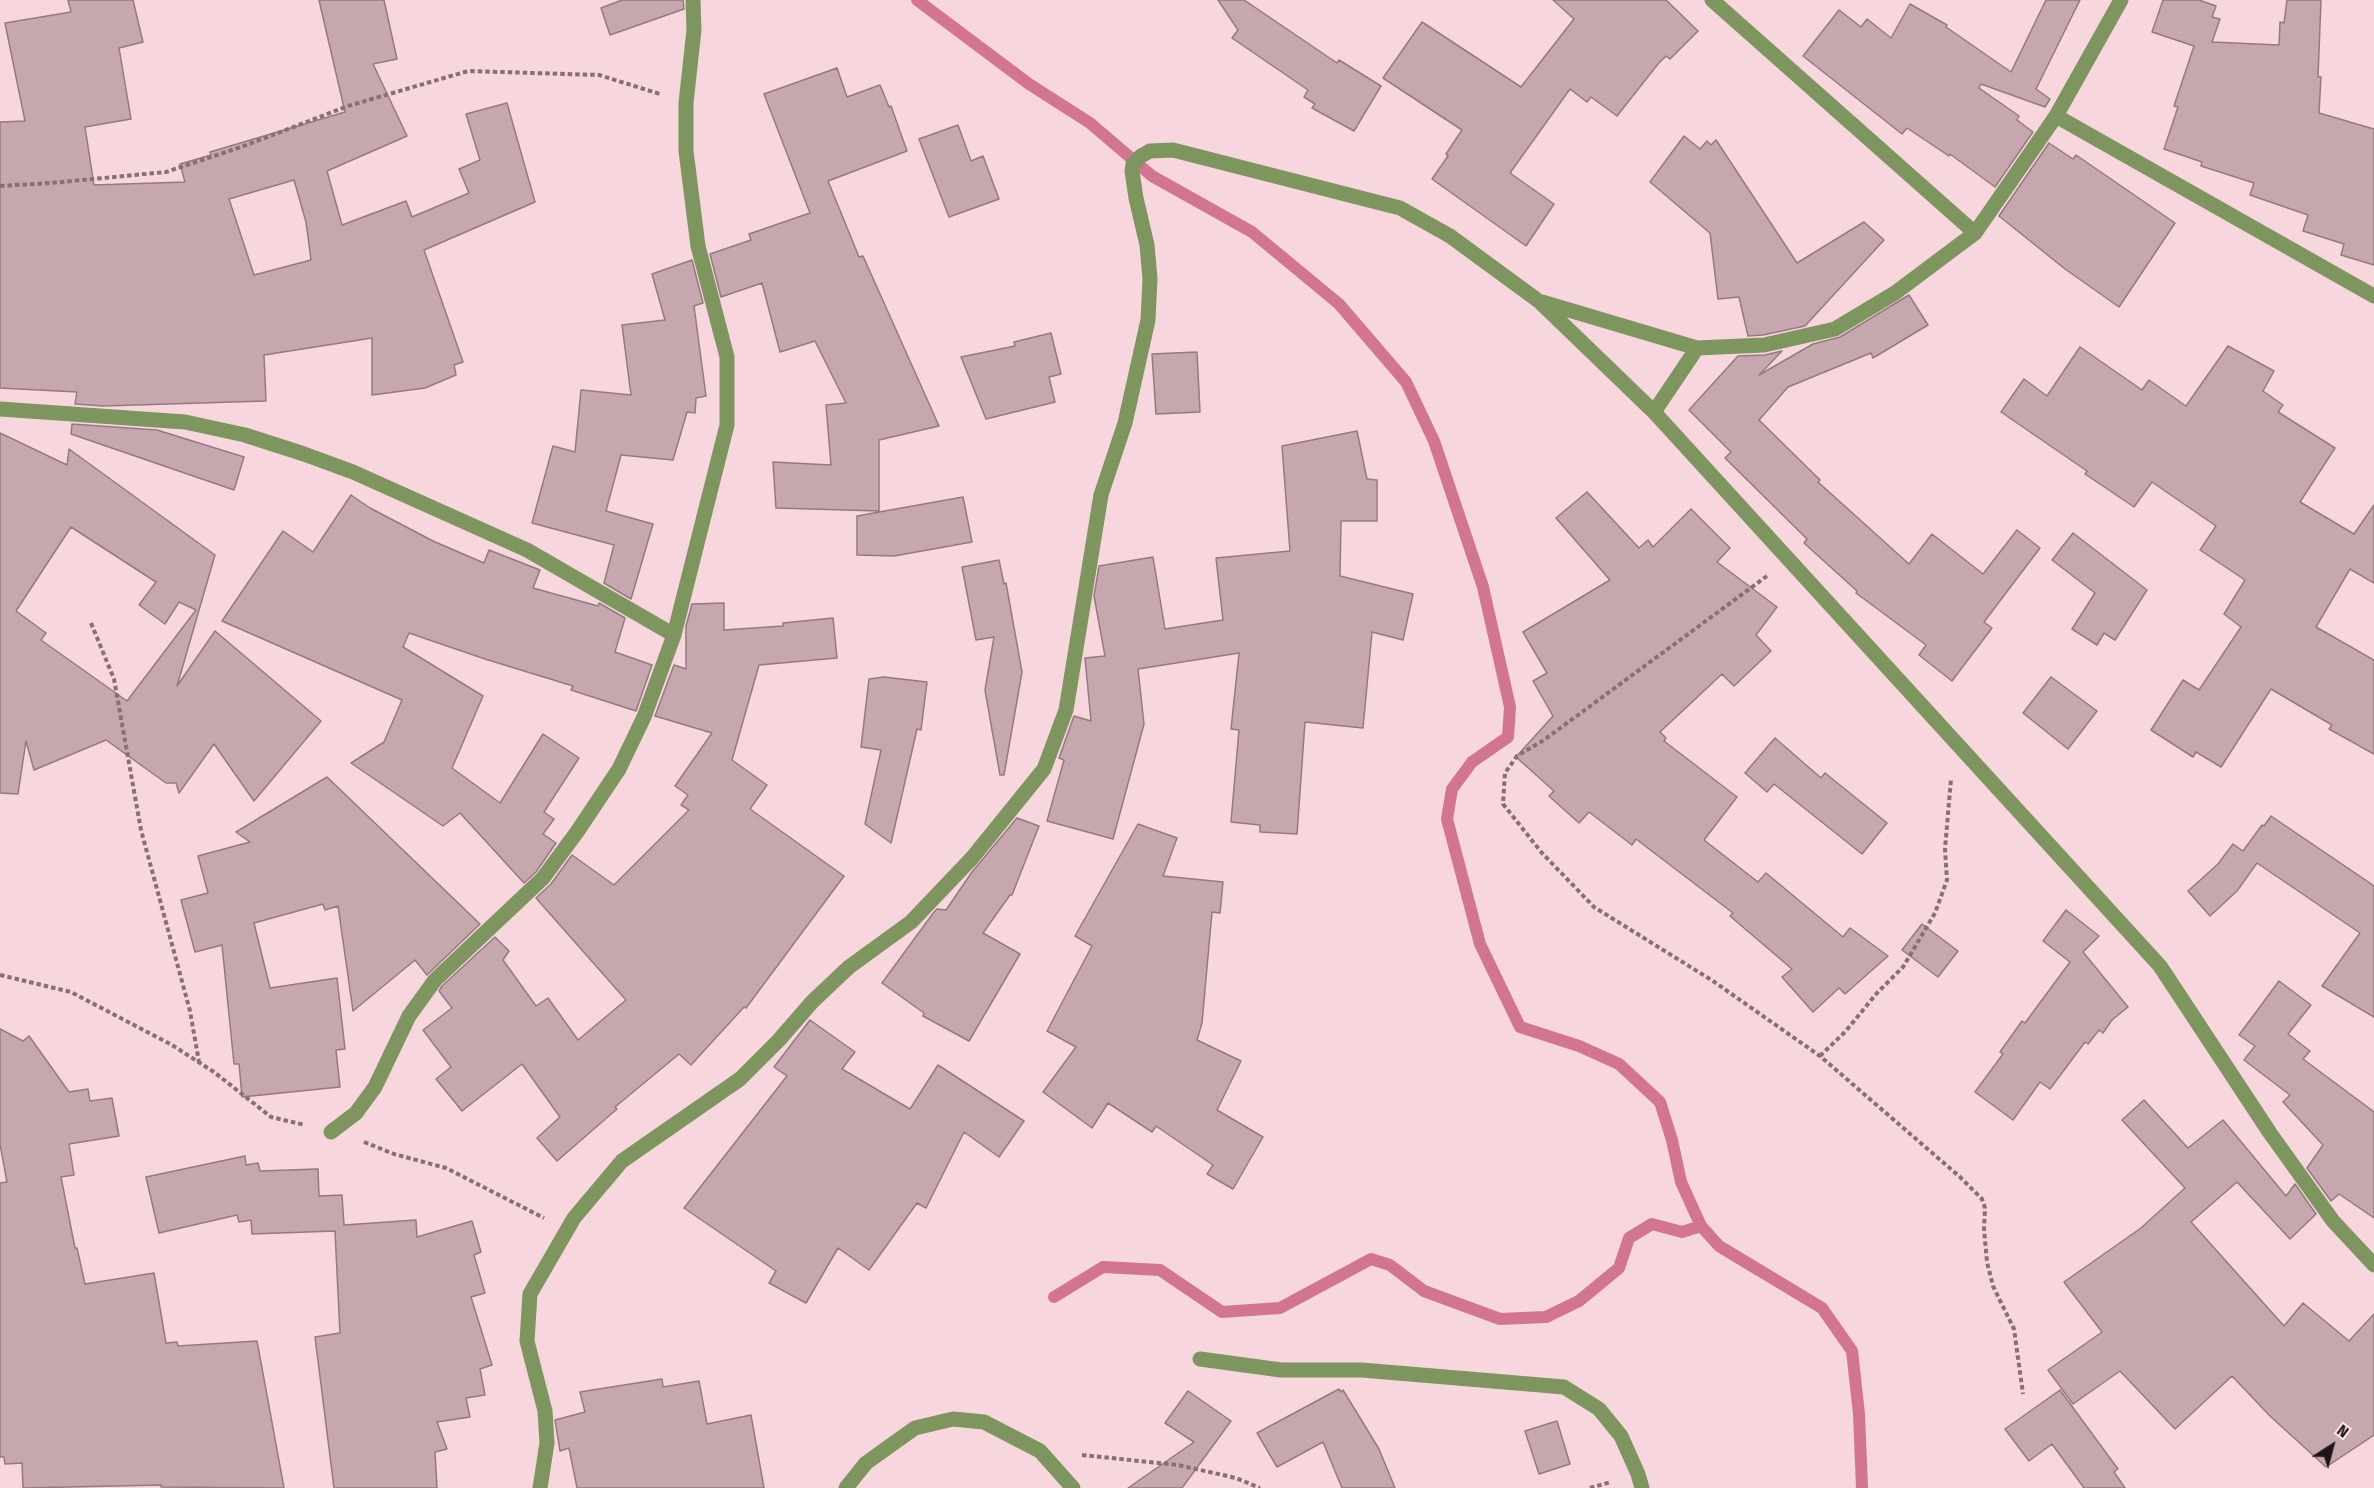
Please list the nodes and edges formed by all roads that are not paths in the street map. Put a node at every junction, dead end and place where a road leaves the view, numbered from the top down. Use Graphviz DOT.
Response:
graph roads {
  1 [pos="693,0"];
  2 [pos="1712,0"];
  3 [pos="2121,0"];
  4 [pos="2056,116"];
  5 [pos="1975,233"];
  6 [pos="2374,296"];
  7 [pos="1540,302"];
  8 [pos="1697,348"];
  9 [pos="0,409"];
  10 [pos="1654,412"];
  11 [pos="674,635"];
  12 [pos="331,1132"];
  13 [pos="2374,1265"];
  14 [pos="1200,1359"];
  15 [pos="540,1488"];
  16 [pos="846,1488"];
  17 [pos="1072,1488"];
  18 [pos="1642,1488"];
  1 -- 11 [label="street"];
  2 -- 5 [label="street"];
  3 -- 4 [label="street"];
  4 -- 5 [label="street"];
  4 -- 6 [label="street"];
  5 -- 8 [label="street"];
  7 -- 8 [label="street"];
  7 -- 10 [label="street"];
  7 -- 15 [label="street"];
  8 -- 10 [label="street"];
  9 -- 11 [label="street"];
  10 -- 13 [label="street"];
  11 -- 12 [label="street"];
  14 -- 18 [label="street"];
  16 -- 17 [label="street"];
}
